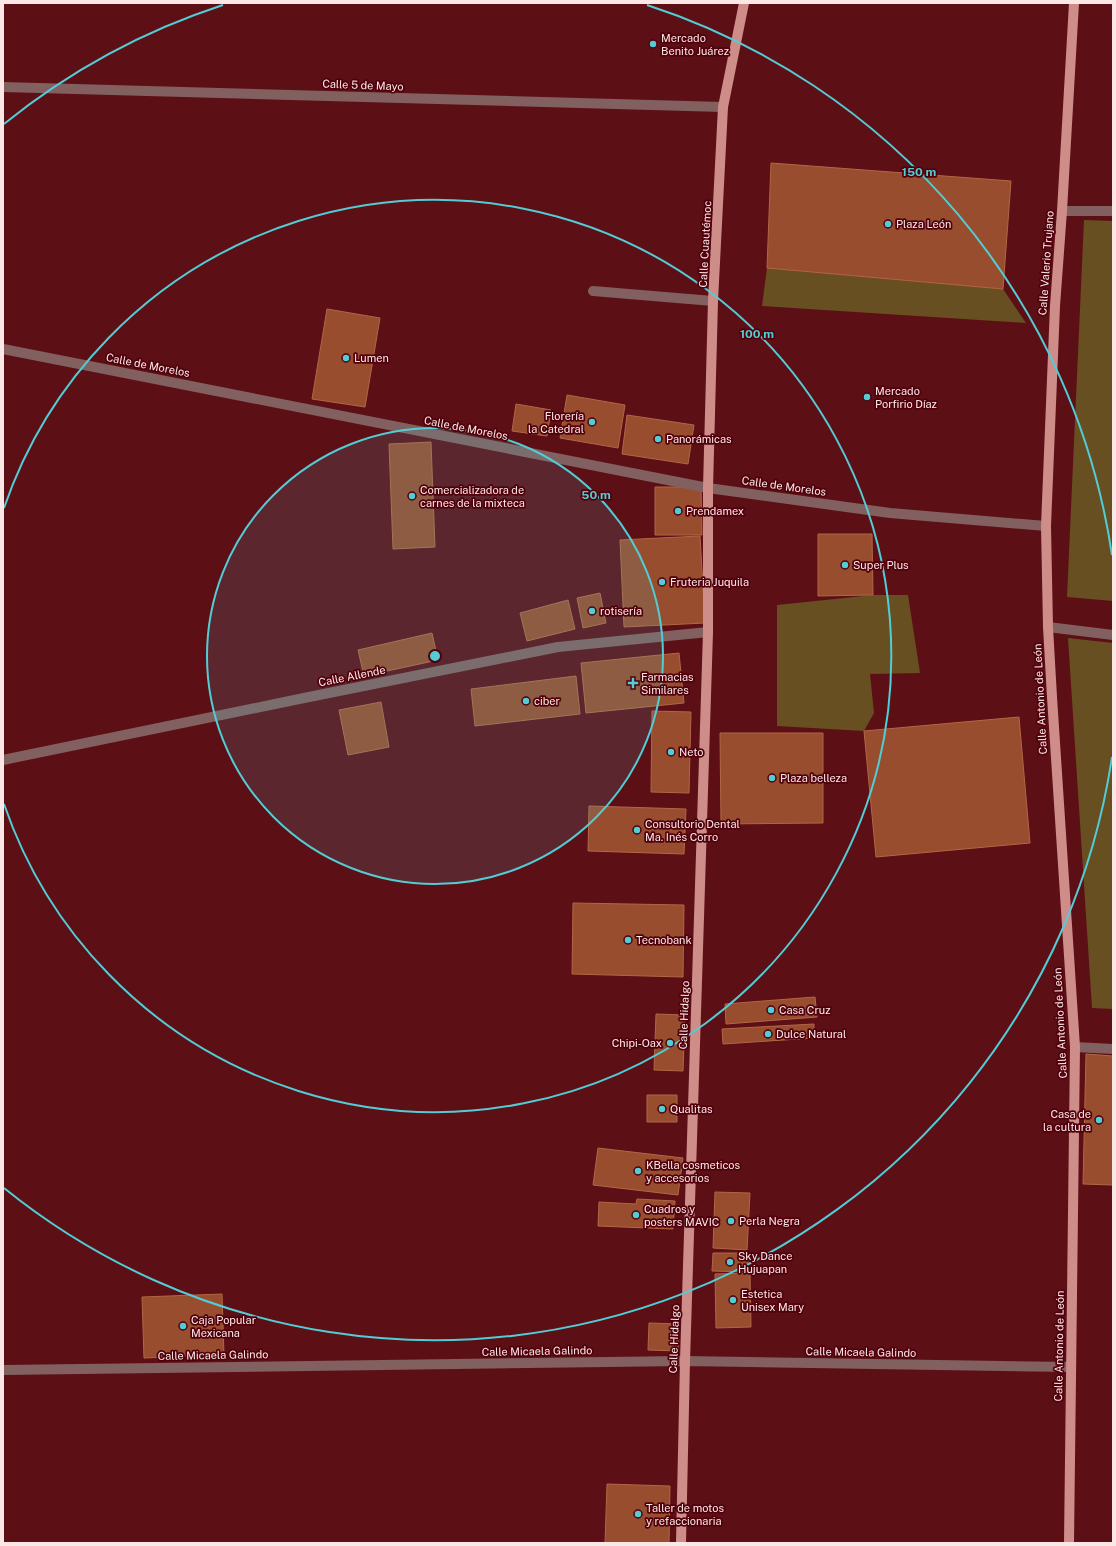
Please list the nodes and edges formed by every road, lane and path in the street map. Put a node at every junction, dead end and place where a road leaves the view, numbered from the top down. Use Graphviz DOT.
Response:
graph roads {
  1 [pos="744,3"];
  2 [pos="1074,3"];
  3 [pos="3,87"];
  4 [pos="723,107"];
  5 [pos="1062,212"];
  6 [pos="1113,212"];
  7 [pos="594,291"];
  8 [pos="714,301"];
  9 [pos="3,349"];
  10 [pos="708,488"];
  11 [pos="1046,526"];
  12 [pos="1048,627"];
  13 [pos="708,632"];
  14 [pos="1113,635"];
  15 [pos="3,760"];
  16 [pos="1075,1046"];
  17 [pos="1113,1049"];
  18 [pos="685,1361"];
  19 [pos="1071,1367"];
  20 [pos="3,1370"];
  21 [pos="681,1543"];
  22 [pos="1069,1543"];
  1 -- 4 [label="main road, Calle Cuautémoc"];
  2 -- 5 [label="main road, Calle Valerio Trujano"];
  3 -- 4 [label="street, Calle 5 de Mayo"];
  4 -- 8 [label="main road, Calle Cuautémoc"];
  5 -- 6 [label="street"];
  5 -- 11 [label="main road, Calle Valerio Trujano"];
  7 -- 8 [label="street"];
  8 -- 10 [label="main road, Calle Cuautémoc"];
  9 -- 10 [label="street, Calle de Morelos"];
  10 -- 11 [label="street, Calle de Morelos"];
  10 -- 13 [label="main road, Calle Hidalgo"];
  11 -- 12 [label="main road, Calle Antonio de León"];
  12 -- 14 [label="street"];
  12 -- 16 [label="main road, Calle Antonio de León"];
  13 -- 15 [label="street, Calle Allende"];
  13 -- 18 [label="main road, Calle Hidalgo"];
  16 -- 17 [label="street"];
  16 -- 19 [label="main road, Calle Antonio de León"];
  18 -- 19 [label="street, Calle Micaela Galindo"];
  18 -- 20 [label="street, Calle Micaela Galindo"];
  18 -- 21 [label="main road, Calle Hidalgo"];
  19 -- 22 [label="main road, Calle Antonio de León"];
}
